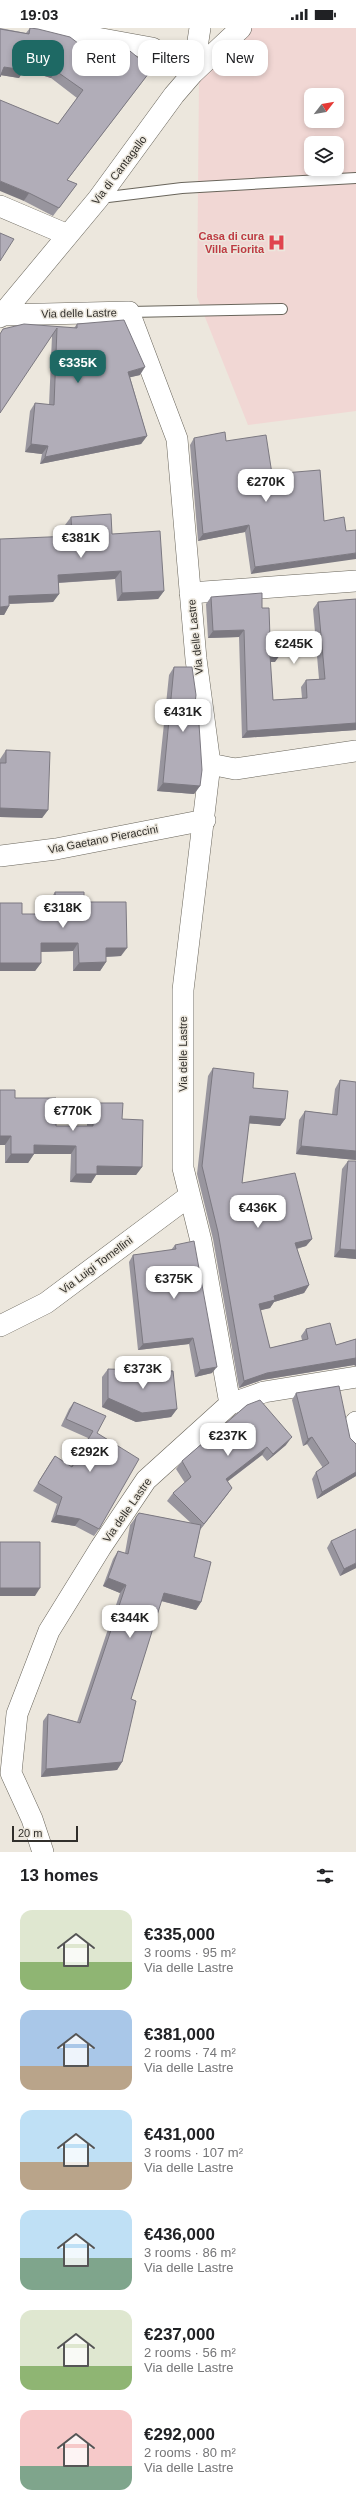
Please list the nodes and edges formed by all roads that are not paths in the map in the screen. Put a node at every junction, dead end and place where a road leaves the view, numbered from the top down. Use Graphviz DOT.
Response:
graph roads {
  1 [pos="40,28"];
  2 [pos="200,28"];
  3 [pos="241,28"];
  4 [pos="198,40"];
  5 [pos="138,46"];
  6 [pos="204,63"];
  7 [pos="190,76"];
  8 [pos="356,178"];
  9 [pos="98,199"];
  10 [pos="0,206"];
  11 [pos="68,235"];
  12 [pos="282,309"];
  13 [pos="129,312"];
  14 [pos="1,316"];
  15 [pos="356,581"];
  16 [pos="190,593"];
  17 [pos="356,751"];
  18 [pos="210,764"];
  19 [pos="205,820"];
  20 [pos="0,856"];
  21 [pos="188,1197"];
  22 [pos="0,1326"];
  23 [pos="356,1377"];
  24 [pos="230,1404"];
  25 [pos="356,1422"];
  26 [pos="356,1439"];
  27 [pos="43,1852"];
  1 -- 5 [label="street"];
  2 -- 4 [label="street"];
  3 -- 6 [label="street, Via di Cantagallo"];
  7 -- 9 [label="street, Via di Cantagallo"];
  8 -- 9 [label="lane"];
  9 -- 11 [label="street, Via di Cantagallo"];
  10 -- 11 [label="street"];
  11 -- 14 [label="street, Via di Cantagallo"];
  12 -- 13 [label="lane"];
  13 -- 14 [label="street, Via delle Lastre"];
  13 -- 16 [label="street, Via delle Lastre"];
  15 -- 16 [label="street"];
  16 -- 18 [label="street, Via delle Lastre"];
  17 -- 18 [label="street"];
  18 -- 19 [label="street, Via delle Lastre"];
  19 -- 20 [label="street, Via Gaetano Pieraccini"];
  19 -- 21 [label="street, Via delle Lastre"];
  21 -- 22 [label="street, Via Luigi Tomellini"];
  21 -- 24 [label="street, Via delle Lastre"];
  23 -- 24 [label="street"];
  24 -- 27 [label="street, Via delle Lastre"];
  25 -- 26 [label="street"];
}
